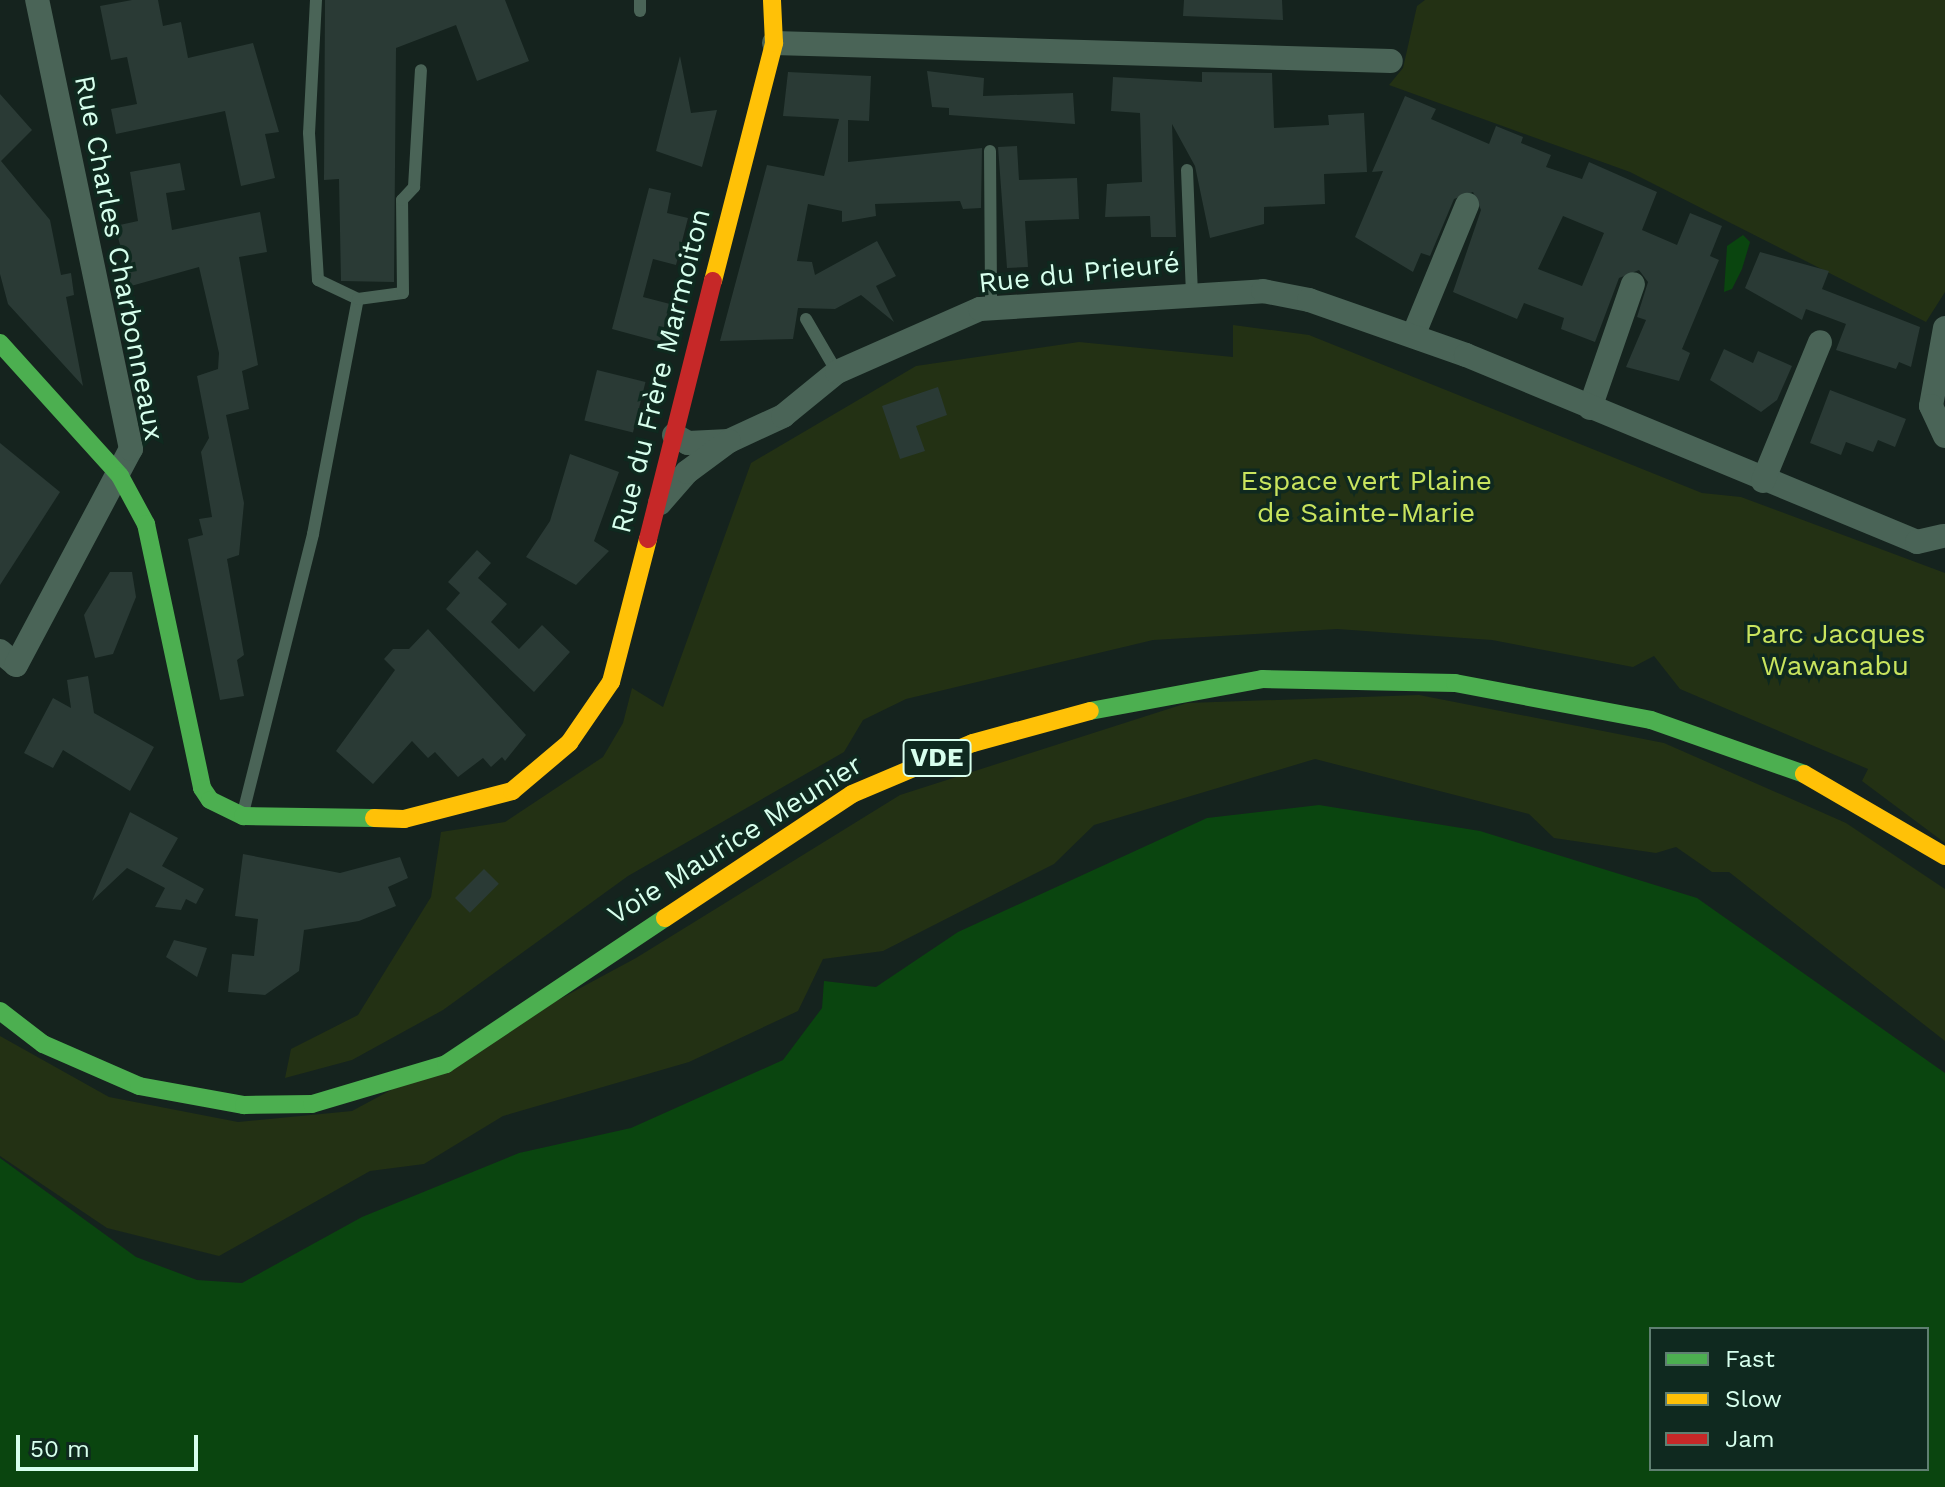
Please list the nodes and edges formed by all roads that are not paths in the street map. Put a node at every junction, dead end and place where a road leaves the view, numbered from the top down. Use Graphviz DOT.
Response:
graph roads {
  1 [pos="37,0"];
  2 [pos="316,0"];
  3 [pos="772,0"];
  4 [pos="774,43"];
  5 [pos="1391,61"];
  6 [pos="421,70"];
  7 [pos="990,151"];
  8 [pos="1187,170"];
  9 [pos="1467,205"];
  10 [pos="1633,284"];
  11 [pos="1192,292"];
  12 [pos="358,299"];
  13 [pos="991,308"];
  14 [pos="806,319"];
  15 [pos="1945,328"];
  16 [pos="1413,336"];
  17 [pos="1820,342"];
  18 [pos="0,343"];
  19 [pos="837,372"];
  20 [pos="1590,408"];
  21 [pos="674,435"];
  22 [pos="1945,436"];
  23 [pos="729,441"];
  24 [pos="120,476"];
  25 [pos="1763,481"];
  26 [pos="653,511"];
  27 [pos="1943,536"];
  28 [pos="8,658"];
  29 [pos="569,743"];
  30 [pos="243,816"];
  31 [pos="1945,856"];
  32 [pos="0,1011"];
  1 -- 24 [label="street, Rue Charles Charbonneaux"];
  2 -- 12 [label="lane"];
  3 -- 4 [label="main road, Rue du Frère Marmoiton"];
  4 -- 5 [label="street"];
  4 -- 21 [label="main road, Rue du Frère Marmoiton"];
  6 -- 12 [label="lane"];
  7 -- 13 [label="lane"];
  8 -- 11 [label="lane"];
  9 -- 16 [label="street"];
  10 -- 20 [label="street"];
  11 -- 13 [label="street, Rue du Prieuré"];
  11 -- 16 [label="street, Rue du Prieuré"];
  12 -- 30 [label="lane"];
  13 -- 19 [label="street, Rue du Prieuré"];
  14 -- 19 [label="lane"];
  15 -- 22 [label="street"];
  16 -- 20 [label="street, Rue du Prieuré"];
  17 -- 25 [label="street"];
  18 -- 24 [label="main road"];
  19 -- 23 [label="street, Rue du Prieuré"];
  20 -- 25 [label="street, Rue du Prieuré"];
  21 -- 23 [label="street, Rue du Prieuré"];
  21 -- 26 [label="main road, Rue du Frère Marmoiton"];
  23 -- 26 [label="street, Rue du Prieuré"];
  24 -- 28 [label="street"];
  24 -- 30 [label="main road, Rue Charles Charbonneaux"];
  25 -- 27 [label="street, Rue du Prieuré"];
  26 -- 29 [label="main road, Rue du Frère Marmoiton"];
  29 -- 30 [label="main road, Rue Charles Charbonneaux"];
  31 -- 32 [label="main road, Voie Maurice Meunier / VDE"];
}
